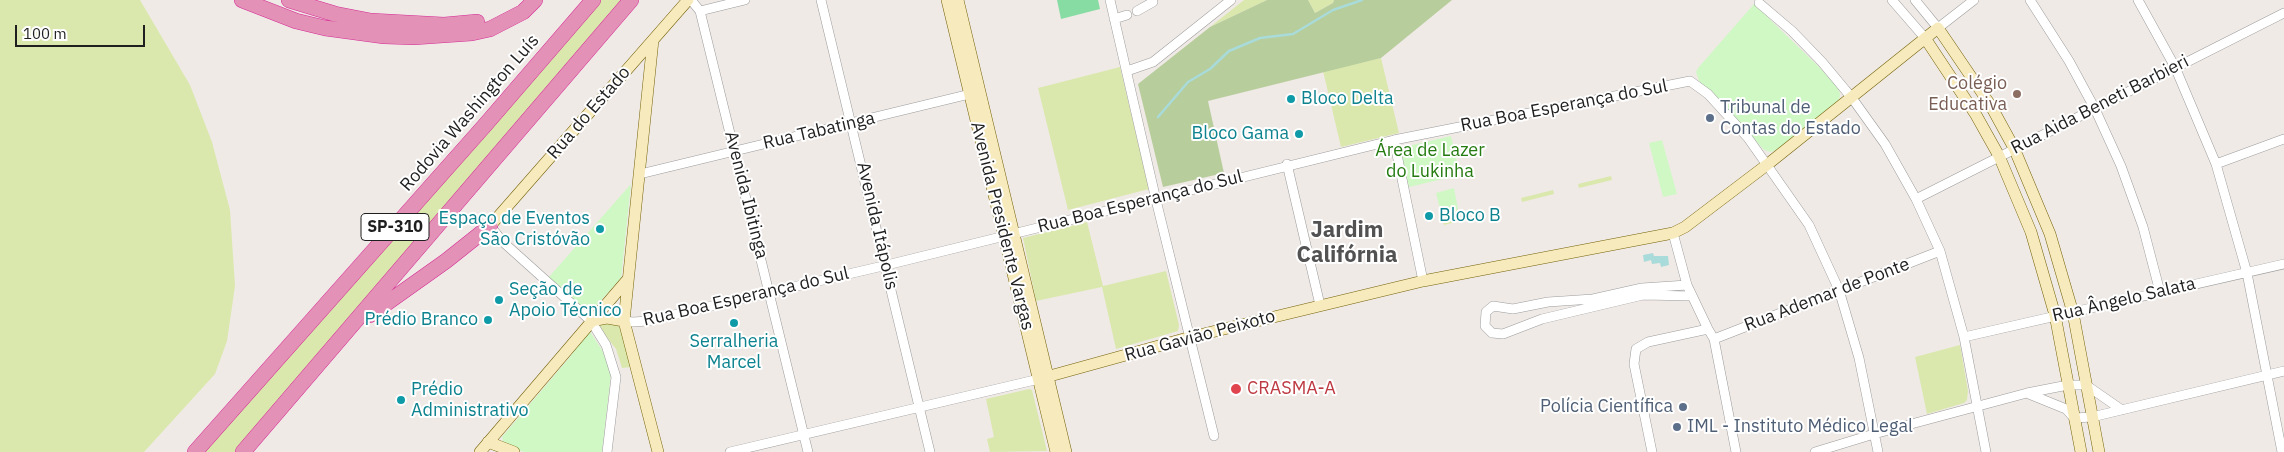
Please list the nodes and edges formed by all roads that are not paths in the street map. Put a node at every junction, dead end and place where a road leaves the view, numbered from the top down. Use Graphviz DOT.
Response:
graph roads {
  1 [pos="242,0"];
  2 [pos="289,0"];
  3 [pos="524,0"];
  4 [pos="535,0"];
  5 [pos="631,0"];
  6 [pos="690,0"];
  7 [pos="745,0"];
  8 [pos="821,0"];
  9 [pos="948,0"];
  10 [pos="958,0"];
  11 [pos="1110,0"];
  12 [pos="1230,0"];
  13 [pos="1892,0"];
  14 [pos="1915,0"];
  15 [pos="1974,0"];
  16 [pos="2030,0"];
  17 [pos="2138,0"];
  18 [pos="1154,1"];
  19 [pos="590,2"];
  20 [pos="1759,3"];
  21 [pos="700,11"];
  22 [pos="1137,11"];
  23 [pos="2284,13"];
  24 [pos="1127,15"];
  25 [pos="1114,19"];
  26 [pos="1938,28"];
  27 [pos="1925,38"];
  28 [pos="653,40"];
  29 [pos="2175,67"];
  30 [pos="1127,71"];
  31 [pos="970,94"];
  32 [pos="1852,98"];
  33 [pos="2095,109"];
  34 [pos="852,123"];
  35 [pos="2284,139"];
  36 [pos="1394,140"];
  37 [pos="2014,148"];
  38 [pos="735,150"];
  39 [pos="1999,156"];
  40 [pos="1287,164"];
  41 [pos="1768,164"];
  42 [pos="2216,164"];
  43 [pos="640,174"];
  44 [pos="1916,199"];
  45 [pos="1156,200"];
  46 [pos="490,226"];
  47 [pos="1673,233"];
  48 [pos="1010,235"];
  49 [pos="1940,251"];
  50 [pos="2284,264"];
  51 [pos="886,265"];
  52 [pos="2247,273"];
  53 [pos="628,279"];
  54 [pos="1423,281"];
  55 [pos="1687,285"];
  56 [pos="1839,290"];
  57 [pos="1642,292"];
  58 [pos="2160,292"];
  59 [pos="769,293"];
  60 [pos="1692,296"];
  61 [pos="1594,303"];
  62 [pos="1320,305"];
  63 [pos="2074,313"];
  64 [pos="2055,316"];
  65 [pos="624,320"];
  66 [pos="591,321"];
  67 [pos="1708,330"];
  68 [pos="1964,337"];
  69 [pos="1191,338"];
  70 [pos="1714,339"];
  71 [pos="2284,371"];
  72 [pos="2267,375"];
  73 [pos="1044,377"];
  74 [pos="2068,385"];
  75 [pos="2086,385"];
  76 [pos="299,387"];
  77 [pos="2027,393"];
  78 [pos="1976,406"];
  79 [pos="919,408"];
  80 [pos="2122,410"];
  81 [pos="2092,417"];
  82 [pos="2074,418"];
  83 [pos="1981,429"];
  84 [pos="803,434"];
  85 [pos="1874,434"];
  86 [pos="1214,436"];
  87 [pos="488,442"];
  88 [pos="195,452"];
  89 [pos="243,452"];
  90 [pos="480,452"];
  91 [pos="514,452"];
  92 [pos="607,452"];
  93 [pos="658,452"];
  94 [pos="730,452"];
  95 [pos="808,452"];
  96 [pos="930,452"];
  97 [pos="1056,452"];
  98 [pos="1066,452"];
  99 [pos="1652,452"];
  100 [pos="1736,452"];
  101 [pos="1815,452"];
  102 [pos="1878,452"];
  103 [pos="1979,452"];
  104 [pos="1986,452"];
  105 [pos="2081,452"];
  106 [pos="2099,452"];
  107 [pos="2282,452"];
  1 -- 4 [label="highway"];
  2 -- 3 [label="highway"];
  5 -- 76 [label="highway, SP-310"];
  6 -- 21 [label="street, Avenida Ibitinga"];
  6 -- 28 [label="street, Rua do Estado"];
  7 -- 21 [label="street"];
  8 -- 34 [label="street, Avenida Itápolis"];
  9 -- 31 [label="street, Avenida Presidente Vargas"];
  10 -- 48 [label="street, Avenida Presidente Vargas"];
  11 -- 25 [label="street"];
  12 -- 30 [label="street"];
  13 -- 27 [label="street"];
  14 -- 26 [label="street"];
  15 -- 26 [label="street"];
  16 -- 33 [label="street"];
  17 -- 29 [label="street"];
  18 -- 22 [label="street"];
  19 -- 88 [label="highway, Rodovia Washington Luís / SP-310"];
  20 -- 32 [label="street"];
  21 -- 38 [label="street, Avenida Ibitinga"];
  23 -- 29 [label="street, Rua Aida Beneti Barbieri"];
  24 -- 25 [label="street"];
  25 -- 30 [label="street"];
  26 -- 27 [label="street"];
  26 -- 37 [label="street"];
  27 -- 32 [label="street"];
  27 -- 39 [label="street"];
  28 -- 43 [label="street"];
  28 -- 46 [label="street, Rua do Estado"];
  29 -- 33 [label="street, Rua Aida Beneti Barbieri"];
  29 -- 42 [label="street"];
  30 -- 45 [label="street"];
  31 -- 34 [label="street, Rua Tabatinga"];
  31 -- 48 [label="street, Avenida Presidente Vargas"];
  32 -- 41 [label="street"];
  32 -- 44 [label="street"];
  33 -- 37 [label="street, Rua Aida Beneti Barbieri"];
  33 -- 58 [label="street"];
  34 -- 38 [label="street, Rua Tabatinga"];
  34 -- 51 [label="street, Avenida Itápolis"];
  35 -- 42 [label="street"];
  36 -- 40 [label="street, Rua Boa Esperança do Sul"];
  36 -- 41 [label="street, Rua Boa Esperança do Sul"];
  36 -- 54 [label="street"];
  37 -- 39 [label="street, Rua Aida Beneti Barbieri"];
  37 -- 63 [label="street"];
  38 -- 43 [label="street, Rua Tabatinga"];
  38 -- 59 [label="street, Avenida Ibitinga"];
  39 -- 44 [label="street, Rua Aida Beneti Barbieri"];
  39 -- 64 [label="street"];
  40 -- 45 [label="street, Rua Boa Esperança do Sul"];
  40 -- 62 [label="street"];
  41 -- 47 [label="street"];
  41 -- 56 [label="street"];
  42 -- 52 [label="street"];
  43 -- 53 [label="street"];
  44 -- 49 [label="street"];
  45 -- 48 [label="street, Rua Boa Esperança do Sul"];
  45 -- 69 [label="street"];
  46 -- 66 [label="street"];
  46 -- 76 [label="highway"];
  47 -- 54 [label="street, Rua Gavião Peixoto"];
  47 -- 55 [label="street"];
  48 -- 51 [label="street, Rua Boa Esperança do Sul"];
  48 -- 73 [label="street, Avenida Presidente Vargas"];
  49 -- 56 [label="street, Rua Ademar de Ponte"];
  49 -- 68 [label="street"];
  50 -- 52 [label="street, Rua Ângelo Salata"];
  51 -- 59 [label="street, Rua Boa Esperança do Sul"];
  51 -- 79 [label="street, Avenida Itápolis"];
  52 -- 58 [label="street, Rua Ângelo Salata"];
  52 -- 72 [label="street"];
  53 -- 65 [label="street"];
  53 -- 66 [label="street"];
  54 -- 62 [label="street, Rua Gavião Peixoto"];
  55 -- 57 [label="street"];
  55 -- 60 [label="street"];
  56 -- 70 [label="street, Rua Ademar de Ponte"];
  56 -- 85 [label="street"];
  57 -- 60 [label="street"];
  57 -- 61 [label="street"];
  58 -- 63 [label="street, Rua Ângelo Salata"];
  59 -- 65 [label="street, Rua Boa Esperança do Sul"];
  59 -- 84 [label="street, Avenida Ibitinga"];
  60 -- 67 [label="street"];
  61 -- 61 [label="street"];
  62 -- 69 [label="street, Rua Gavião Peixoto"];
  63 -- 64 [label="street, Rua Ângelo Salata"];
  63 -- 75 [label="street"];
  64 -- 68 [label="street, Rua Ângelo Salata"];
  64 -- 74 [label="street"];
  65 -- 66 [label="street, Rua Boa Esperança do Sul"];
  65 -- 93 [label="street"];
  66 -- 87 [label="street"];
  66 -- 92 [label="street"];
  67 -- 70 [label="street"];
  67 -- 99 [label="street"];
  68 -- 78 [label="street"];
  69 -- 73 [label="street, Rua Gavião Peixoto"];
  69 -- 86 [label="street"];
  70 -- 100 [label="street"];
  71 -- 72 [label="street"];
  72 -- 80 [label="street"];
  72 -- 107 [label="street"];
  73 -- 79 [label="street, Rua Gavião Peixoto"];
  73 -- 97 [label="street, Avenida Presidente Vargas"];
  73 -- 98 [label="street, Avenida Presidente Vargas"];
  74 -- 75 [label="street"];
  74 -- 77 [label="street"];
  74 -- 82 [label="street"];
  75 -- 80 [label="street"];
  75 -- 81 [label="street"];
  76 -- 89 [label="highway, SP-310"];
  77 -- 78 [label="street"];
  77 -- 82 [label="street"];
  78 -- 83 [label="street"];
  78 -- 85 [label="street"];
  79 -- 84 [label="street, Rua Gavião Peixoto"];
  79 -- 96 [label="street, Avenida Itápolis"];
  80 -- 81 [label="street"];
  81 -- 82 [label="street"];
  81 -- 106 [label="street"];
  82 -- 105 [label="street"];
  83 -- 103 [label="street"];
  83 -- 104 [label="street"];
  84 -- 94 [label="street, Rua Gavião Peixoto"];
  84 -- 95 [label="street, Avenida Ibitinga"];
  85 -- 101 [label="street"];
  85 -- 102 [label="street"];
  87 -- 90 [label="street"];
  87 -- 91 [label="street"];
}
